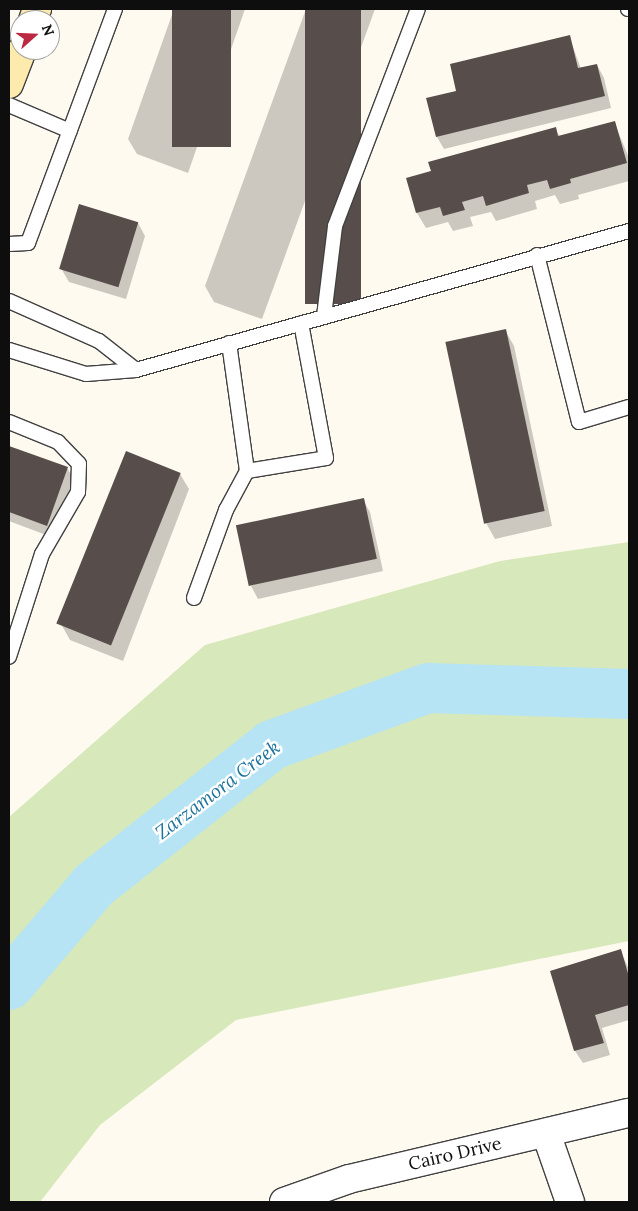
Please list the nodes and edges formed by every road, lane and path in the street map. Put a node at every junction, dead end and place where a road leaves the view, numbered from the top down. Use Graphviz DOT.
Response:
graph roads {
  1 [pos="116,9"];
  2 [pos="418,9"];
  3 [pos="15,60"];
  4 [pos="9,84"];
  5 [pos="9,105"];
  6 [pos="70,131"];
  7 [pos="629,231"];
  8 [pos="9,244"];
  9 [pos="537,255"];
  10 [pos="9,301"];
  11 [pos="324,316"];
  12 [pos="301,323"];
  13 [pos="229,344"];
  14 [pos="9,350"];
  15 [pos="136,370"];
  16 [pos="629,407"];
  17 [pos="9,422"];
  18 [pos="247,471"];
  19 [pos="194,598"];
  20 [pos="9,657"];
  21 [pos="629,1113"];
  22 [pos="546,1132"];
  23 [pos="284,1202"];
  24 [pos="570,1202"];
  1 -- 6 [label="lane"];
  2 -- 11 [label="lane"];
  3 -- 4 [label="main road"];
  5 -- 6 [label="lane"];
  6 -- 8 [label="lane"];
  7 -- 9 [label="lane"];
  9 -- 11 [label="lane"];
  9 -- 16 [label="lane"];
  10 -- 15 [label="lane"];
  11 -- 12 [label="lane"];
  12 -- 13 [label="lane"];
  12 -- 18 [label="lane"];
  13 -- 15 [label="lane"];
  13 -- 18 [label="lane"];
  14 -- 15 [label="lane"];
  17 -- 20 [label="lane"];
  18 -- 19 [label="lane"];
  21 -- 22 [label="street, Cairo Drive"];
  22 -- 23 [label="street, Cairo Drive"];
  22 -- 24 [label="street"];
}
